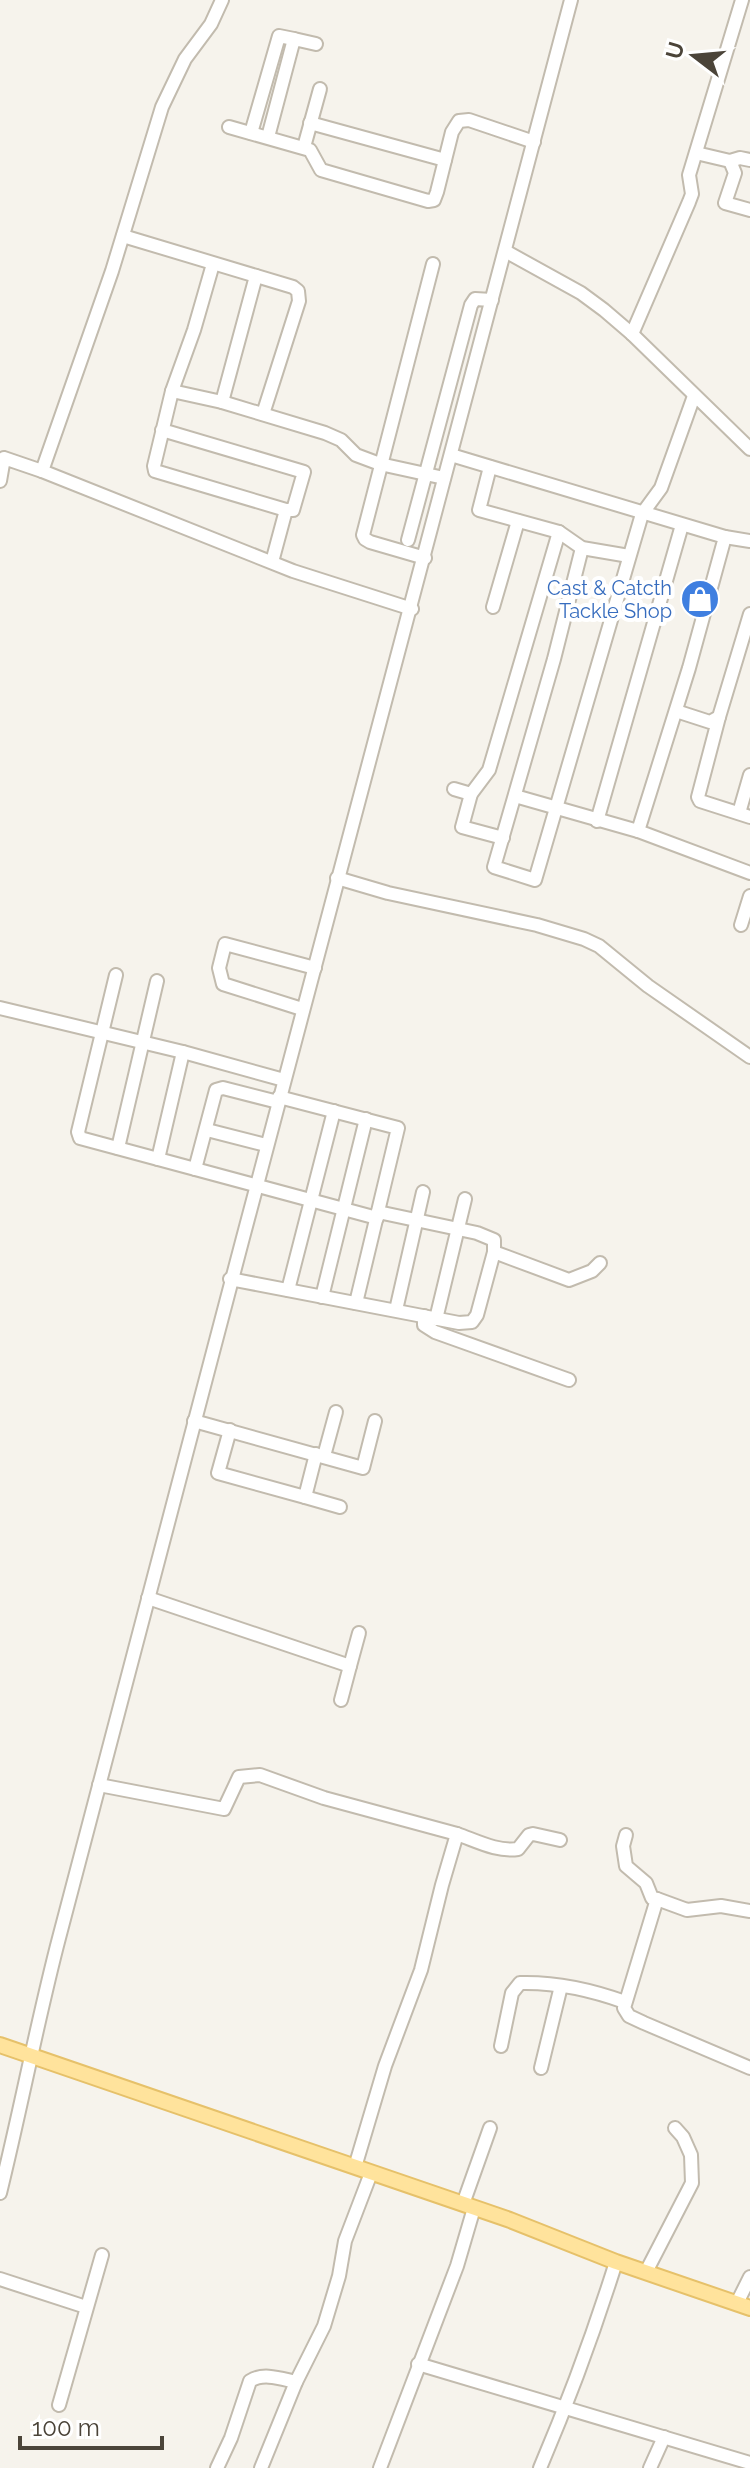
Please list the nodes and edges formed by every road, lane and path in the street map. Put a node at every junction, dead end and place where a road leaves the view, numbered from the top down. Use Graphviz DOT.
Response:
graph roads {
  1 [pos="222,0"];
  2 [pos="571,0"];
  3 [pos="742,0"];
  4 [pos="294,39"];
  5 [pos="316,44"];
  6 [pos="320,89"];
  7 [pos="310,123"];
  8 [pos="229,127"];
  9 [pos="251,133"];
  10 [pos="268,137"];
  11 [pos="534,142"];
  12 [pos="304,147"];
  13 [pos="696,153"];
  14 [pos="445,160"];
  15 [pos="750,160"];
  16 [pos="730,161"];
  17 [pos="750,210"];
  18 [pos="123,236"];
  19 [pos="505,251"];
  20 [pos="213,264"];
  21 [pos="433,264"];
  22 [pos="256,276"];
  23 [pos="492,300"];
  24 [pos="632,334"];
  25 [pos="172,391"];
  26 [pos="694,396"];
  27 [pos="222,402"];
  28 [pos="263,414"];
  29 [pos="162,430"];
  30 [pos="750,449"];
  31 [pos="451,455"];
  32 [pos="2,457"];
  33 [pos="380,464"];
  34 [pos="490,467"];
  35 [pos="42,471"];
  36 [pos="426,474"];
  37 [pos="444,478"];
  38 [pos="0,481"];
  39 [pos="286,510"];
  40 [pos="642,514"];
  41 [pos="518,521"];
  42 [pos="682,525"];
  43 [pos="559,532"];
  44 [pos="725,537"];
  45 [pos="408,540"];
  46 [pos="750,541"];
  47 [pos="582,548"];
  48 [pos="629,556"];
  49 [pos="425,558"];
  50 [pos="272,562"];
  51 [pos="493,607"];
  52 [pos="412,609"];
  53 [pos="750,614"];
  54 [pos="676,711"];
  55 [pos="719,717"];
  56 [pos="750,775"];
  57 [pos="454,789"];
  58 [pos="471,794"];
  59 [pos="515,796"];
  60 [pos="556,808"];
  61 [pos="744,815"];
  62 [pos="597,821"];
  63 [pos="638,831"];
  64 [pos="503,838"];
  65 [pos="750,873"];
  66 [pos="337,878"];
  67 [pos="750,896"];
  68 [pos="741,925"];
  69 [pos="315,968"];
  70 [pos="116,975"];
  71 [pos="157,981"];
  72 [pos="0,1008"];
  73 [pos="302,1009"];
  74 [pos="103,1032"];
  75 [pos="143,1044"];
  76 [pos="183,1052"];
  77 [pos="750,1057"];
  78 [pos="284,1080"];
  79 [pos="278,1100"];
  80 [pos="334,1111"];
  81 [pos="366,1119"];
  82 [pos="207,1130"];
  83 [pos="266,1145"];
  84 [pos="118,1148"];
  85 [pos="158,1159"];
  86 [pos="195,1169"];
  87 [pos="255,1187"];
  88 [pos="423,1192"];
  89 [pos="465,1199"];
  90 [pos="310,1201"];
  91 [pos="343,1210"];
  92 [pos="377,1215"];
  93 [pos="416,1220"];
  94 [pos="457,1228"];
  95 [pos="494,1252"];
  96 [pos="600,1263"];
  97 [pos="230,1279"];
  98 [pos="288,1290"];
  99 [pos="322,1297"];
  100 [pos="356,1303"];
  101 [pos="396,1310"];
  102 [pos="430,1318"];
  103 [pos="569,1380"];
  104 [pos="336,1412"];
  105 [pos="194,1421"];
  106 [pos="375,1421"];
  107 [pos="230,1430"];
  108 [pos="320,1455"];
  109 [pos="305,1497"];
  110 [pos="340,1507"];
  111 [pos="148,1598"];
  112 [pos="359,1633"];
  113 [pos="350,1666"];
  114 [pos="341,1700"];
  115 [pos="99,1785"];
  116 [pos="457,1834"];
  117 [pos="626,1835"];
  118 [pos="560,1840"];
  119 [pos="657,1899"];
  120 [pos="750,1911"];
  121 [pos="561,1986"];
  122 [pos="625,2002"];
  123 [pos="0,2045"];
  124 [pos="501,2046"];
  125 [pos="31,2055"];
  126 [pos="541,2068"];
  127 [pos="750,2068"];
  128 [pos="490,2128"];
  129 [pos="675,2128"];
  130 [pos="355,2167"];
  131 [pos="371,2173"];
  132 [pos="0,2193"];
  133 [pos="468,2206"];
  134 [pos="102,2255"];
  135 [pos="616,2262"];
  136 [pos="646,2272"];
  137 [pos="750,2277"];
  138 [pos="0,2279"];
  139 [pos="743,2306"];
  140 [pos="86,2307"];
  141 [pos="418,2364"];
  142 [pos="296,2382"];
  143 [pos="59,2405"];
  144 [pos="565,2409"];
  145 [pos="664,2437"];
  146 [pos="750,2463"];
  147 [pos="217,2468"];
  148 [pos="261,2468"];
  149 [pos="380,2468"];
  150 [pos="540,2468"];
  151 [pos="650,2468"];
  1 -- 18 [label="street"];
  2 -- 11 [label="street"];
  3 -- 13 [label="street"];
  4 -- 5 [label="street"];
  4 -- 9 [label="street"];
  4 -- 10 [label="street"];
  6 -- 7 [label="street"];
  7 -- 12 [label="street"];
  7 -- 14 [label="street"];
  8 -- 9 [label="street"];
  9 -- 10 [label="street"];
  10 -- 12 [label="street"];
  11 -- 14 [label="street"];
  11 -- 19 [label="street"];
  12 -- 14 [label="street"];
  13 -- 16 [label="street"];
  13 -- 24 [label="street"];
  15 -- 16 [label="street"];
  16 -- 17 [label="street"];
  18 -- 20 [label="street"];
  18 -- 35 [label="street"];
  19 -- 23 [label="street"];
  19 -- 24 [label="street"];
  20 -- 22 [label="street"];
  20 -- 25 [label="street"];
  21 -- 33 [label="street"];
  22 -- 27 [label="street"];
  22 -- 28 [label="street"];
  23 -- 31 [label="street"];
  23 -- 36 [label="street"];
  24 -- 26 [label="street"];
  25 -- 27 [label="street"];
  25 -- 29 [label="street"];
  26 -- 30 [label="street"];
  26 -- 40 [label="street"];
  27 -- 28 [label="street"];
  28 -- 33 [label="street"];
  29 -- 39 [label="street"];
  29 -- 39 [label="street"];
  31 -- 34 [label="street"];
  31 -- 37 [label="street"];
  32 -- 35 [label="street"];
  32 -- 38 [label="street"];
  33 -- 36 [label="street"];
  33 -- 49 [label="street"];
  34 -- 40 [label="street"];
  34 -- 41 [label="street"];
  35 -- 50 [label="street"];
  36 -- 37 [label="street"];
  36 -- 45 [label="street"];
  37 -- 49 [label="street"];
  39 -- 50 [label="street"];
  40 -- 42 [label="street"];
  40 -- 48 [label="street"];
  41 -- 43 [label="street"];
  41 -- 51 [label="street"];
  42 -- 44 [label="street"];
  42 -- 62 [label="street"];
  43 -- 47 [label="street"];
  43 -- 58 [label="street"];
  44 -- 46 [label="street"];
  44 -- 54 [label="street"];
  47 -- 48 [label="street"];
  47 -- 59 [label="street"];
  48 -- 60 [label="street"];
  49 -- 52 [label="street"];
  50 -- 52 [label="street"];
  52 -- 66 [label="street"];
  53 -- 55 [label="street"];
  54 -- 55 [label="street"];
  54 -- 63 [label="street"];
  55 -- 61 [label="street"];
  56 -- 61 [label="street"];
  57 -- 58 [label="street"];
  58 -- 64 [label="street"];
  59 -- 60 [label="street"];
  59 -- 64 [label="street"];
  60 -- 62 [label="street"];
  60 -- 64 [label="street"];
  62 -- 63 [label="street"];
  63 -- 65 [label="street"];
  66 -- 69 [label="street"];
  66 -- 77 [label="street"];
  67 -- 68 [label="street"];
  69 -- 73 [label="street"];
  69 -- 73 [label="street"];
  70 -- 74 [label="street"];
  71 -- 75 [label="street"];
  72 -- 74 [label="street"];
  73 -- 78 [label="street"];
  74 -- 75 [label="street"];
  74 -- 84 [label="street"];
  75 -- 76 [label="street"];
  75 -- 84 [label="street"];
  76 -- 78 [label="street"];
  76 -- 85 [label="street"];
  78 -- 79 [label="street"];
  79 -- 80 [label="street"];
  79 -- 82 [label="street"];
  79 -- 83 [label="street"];
  80 -- 81 [label="street"];
  80 -- 90 [label="street"];
  81 -- 91 [label="street"];
  81 -- 92 [label="street"];
  82 -- 83 [label="street"];
  82 -- 86 [label="street"];
  83 -- 87 [label="street"];
  84 -- 85 [label="street"];
  85 -- 86 [label="street"];
  86 -- 87 [label="street"];
  87 -- 90 [label="street"];
  87 -- 97 [label="street"];
  88 -- 93 [label="street"];
  89 -- 94 [label="street"];
  90 -- 91 [label="street"];
  90 -- 98 [label="street"];
  91 -- 92 [label="street"];
  91 -- 99 [label="street"];
  92 -- 93 [label="street"];
  92 -- 100 [label="street"];
  93 -- 94 [label="street"];
  93 -- 101 [label="street"];
  94 -- 95 [label="street"];
  94 -- 102 [label="street"];
  95 -- 96 [label="street"];
  95 -- 102 [label="street"];
  97 -- 98 [label="street"];
  97 -- 105 [label="street"];
  98 -- 99 [label="street"];
  99 -- 100 [label="street"];
  100 -- 101 [label="street"];
  101 -- 102 [label="street"];
  102 -- 103 [label="street"];
  104 -- 108 [label="street"];
  105 -- 107 [label="street"];
  105 -- 111 [label="street"];
  106 -- 108 [label="street"];
  107 -- 108 [label="street"];
  107 -- 109 [label="street"];
  108 -- 109 [label="street"];
  109 -- 110 [label="street"];
  111 -- 113 [label="street"];
  111 -- 115 [label="street"];
  112 -- 113 [label="street"];
  113 -- 114 [label="street"];
  115 -- 116 [label="street"];
  115 -- 125 [label="street"];
  116 -- 118 [label="street"];
  116 -- 130 [label="street"];
  117 -- 119 [label="street"];
  119 -- 120 [label="street"];
  119 -- 122 [label="street"];
  121 -- 122 [label="street"];
  121 -- 124 [label="street"];
  121 -- 126 [label="street"];
  122 -- 127 [label="street"];
  123 -- 125 [label="main road"];
  125 -- 130 [label="main road"];
  125 -- 132 [label="street"];
  128 -- 133 [label="street"];
  129 -- 136 [label="street"];
  130 -- 131 [label="main road"];
  131 -- 133 [label="main road"];
  131 -- 142 [label="street"];
  133 -- 135 [label="main road"];
  133 -- 141 [label="street"];
  134 -- 140 [label="street"];
  135 -- 136 [label="main road"];
  135 -- 144 [label="street"];
  136 -- 139 [label="main road"];
  137 -- 139 [label="street"];
  138 -- 140 [label="street"];
  140 -- 143 [label="street"];
  141 -- 144 [label="street"];
  141 -- 149 [label="street"];
  142 -- 147 [label="street"];
  142 -- 148 [label="street"];
  144 -- 145 [label="street"];
  144 -- 150 [label="street"];
  145 -- 146 [label="street"];
  145 -- 151 [label="street"];
}
